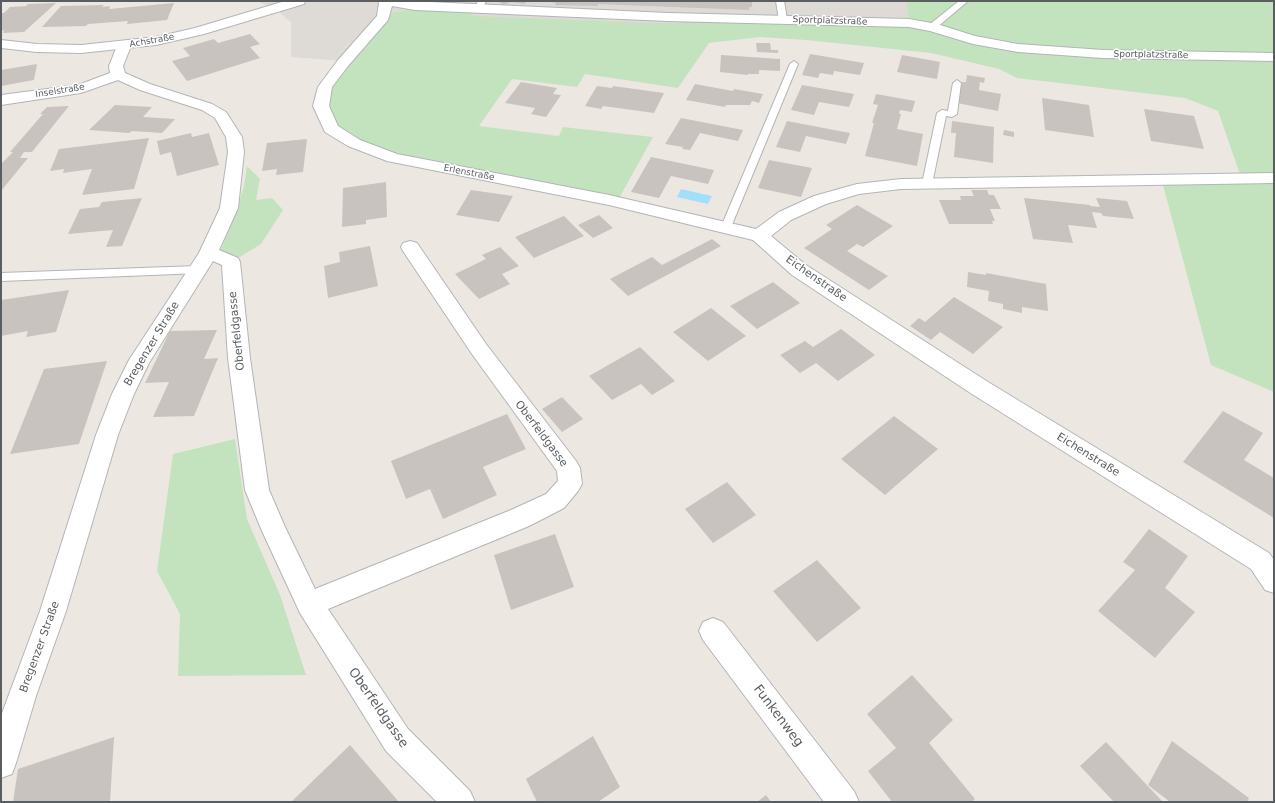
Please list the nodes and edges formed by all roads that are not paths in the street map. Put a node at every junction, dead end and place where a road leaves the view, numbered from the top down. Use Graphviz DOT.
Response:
graph roads {
  1 [pos="299,1"];
  2 [pos="780,1"];
  3 [pos="964,1"];
  4 [pos="385,2"];
  5 [pos="481,5"];
  6 [pos="783,20"];
  7 [pos="932,27"];
  8 [pos="1,44"];
  9 [pos="124,46"];
  10 [pos="1274,57"];
  11 [pos="794,64"];
  12 [pos="117,71"];
  13 [pos="957,83"];
  14 [pos="1,100"];
  15 [pos="1274,178"];
  16 [pos="927,184"];
  17 [pos="726,227"];
  18 [pos="759,236"];
  19 [pos="410,247"];
  20 [pos="202,262"];
  21 [pos="1,277"];
  22 [pos="1267,560"];
  23 [pos="1274,581"];
  24 [pos="309,604"];
  25 [pos="713,631"];
  26 [pos="1,763"];
  27 [pos="459,802"];
  28 [pos="843,802"];
  1 -- 9 [label="street, Achstraße"];
  2 -- 6 [label="lane"];
  3 -- 7 [label="lane"];
  4 -- 5 [label="street, Sportplatzstraße"];
  4 -- 17 [label="street, Erlenstraße"];
  5 -- 6 [label="street, Sportplatzstraße"];
  6 -- 7 [label="street, Sportplatzstraße"];
  7 -- 10 [label="street, Sportplatzstraße"];
  8 -- 9 [label="street, Achstraße"];
  9 -- 12 [label="street"];
  11 -- 17 [label="lane"];
  12 -- 14 [label="street, Inselstraße"];
  12 -- 20 [label="street, Bregenzer Straße"];
  13 -- 16 [label="lane"];
  15 -- 16 [label="street"];
  16 -- 18 [label="street"];
  17 -- 18 [label="street, Erlenstraße"];
  18 -- 22 [label="street, Eichenstraße"];
  19 -- 24 [label="street, Oberfeldgasse"];
  20 -- 21 [label="lane"];
  20 -- 24 [label="street, Oberfeldgasse"];
  20 -- 26 [label="street, Bregenzer Straße"];
  22 -- 23 [label="street, Eichenstraße"];
  24 -- 27 [label="street, Oberfeldgasse"];
  25 -- 28 [label="street, Funkenweg"];
}
